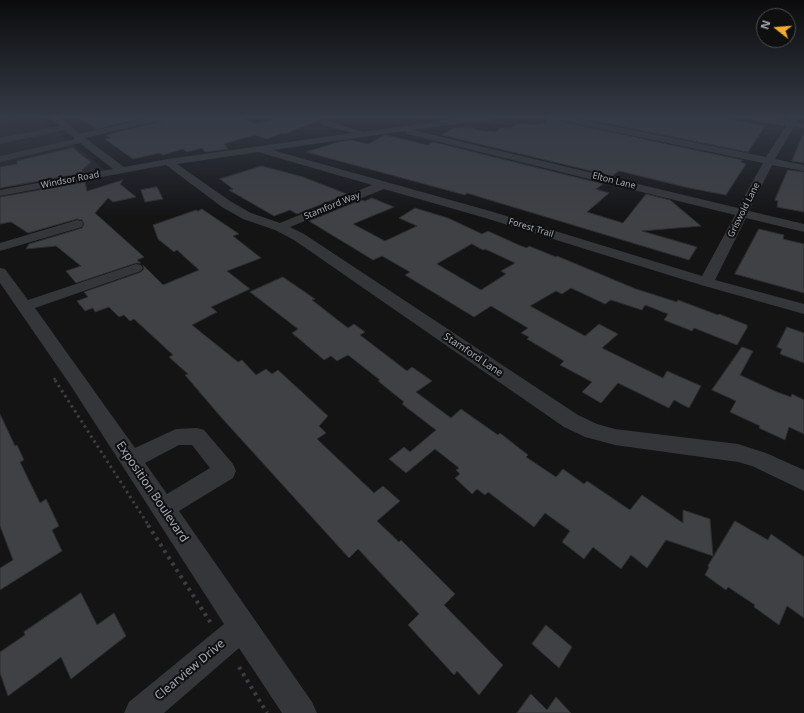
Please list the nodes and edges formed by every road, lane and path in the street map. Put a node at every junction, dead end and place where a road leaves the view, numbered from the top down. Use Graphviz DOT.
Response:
graph roads {
  1 [pos="28,151"];
  2 [pos="96,151"];
  3 [pos="241,151"];
  4 [pos="264,151"];
  5 [pos="492,151"];
  6 [pos="722,151"];
  7 [pos="775,151"];
  8 [pos="0,159"];
  9 [pos="769,161"];
  10 [pos="168,162"];
  11 [pos="804,168"];
  12 [pos="122,171"];
  13 [pos="383,185"];
  14 [pos="0,193"];
  15 [pos="742,212"];
  16 [pos="77,224"];
  17 [pos="280,227"];
  18 [pos="804,228"];
  19 [pos="0,247"];
  20 [pos="136,268"];
  21 [pos="0,272"];
  22 [pos="706,282"];
  23 [pos="25,306"];
  24 [pos="804,309"];
  25 [pos="51,374"];
  26 [pos="131,460"];
  27 [pos="804,481"];
  28 [pos="164,508"];
  29 [pos="227,627"];
  30 [pos="239,667"];
  31 [pos="140,713"];
  32 [pos="267,713"];
  33 [pos="301,713"];
  1 -- 8 [label="street"];
  2 -- 12 [label="street"];
  3 -- 10 [label="street, Windsor Road"];
  4 -- 13 [label="street, Forest Trail"];
  5 -- 15 [label="street, Elton Lane"];
  6 -- 9 [label="street"];
  7 -- 9 [label="street, Griswold Lane"];
  9 -- 11 [label="street"];
  9 -- 15 [label="street, Griswold Lane"];
  10 -- 12 [label="street, Windsor Road"];
  10 -- 17 [label="street, Stamford Lane"];
  12 -- 14 [label="street, Windsor Road"];
  13 -- 17 [label="street, Stamford Way"];
  13 -- 22 [label="street, Forest Trail"];
  15 -- 18 [label="street, Elton Lane"];
  15 -- 22 [label="street, Griswold Lane"];
  16 -- 19 [label="street"];
  17 -- 27 [label="street, Stamford Lane"];
  20 -- 23 [label="street"];
  21 -- 23 [label="street, Exposition Boulevard"];
  22 -- 24 [label="street, Forest Trail"];
  23 -- 26 [label="street, Exposition Boulevard"];
  25 -- 29 [label="path"];
  26 -- 28 [label="street, Exposition Boulevard"];
  26 -- 28 [label="street"];
  28 -- 29 [label="street, Exposition Boulevard"];
  29 -- 31 [label="street, Clearview Drive"];
  29 -- 33 [label="street, Exposition Boulevard"];
  30 -- 32 [label="path"];
}
